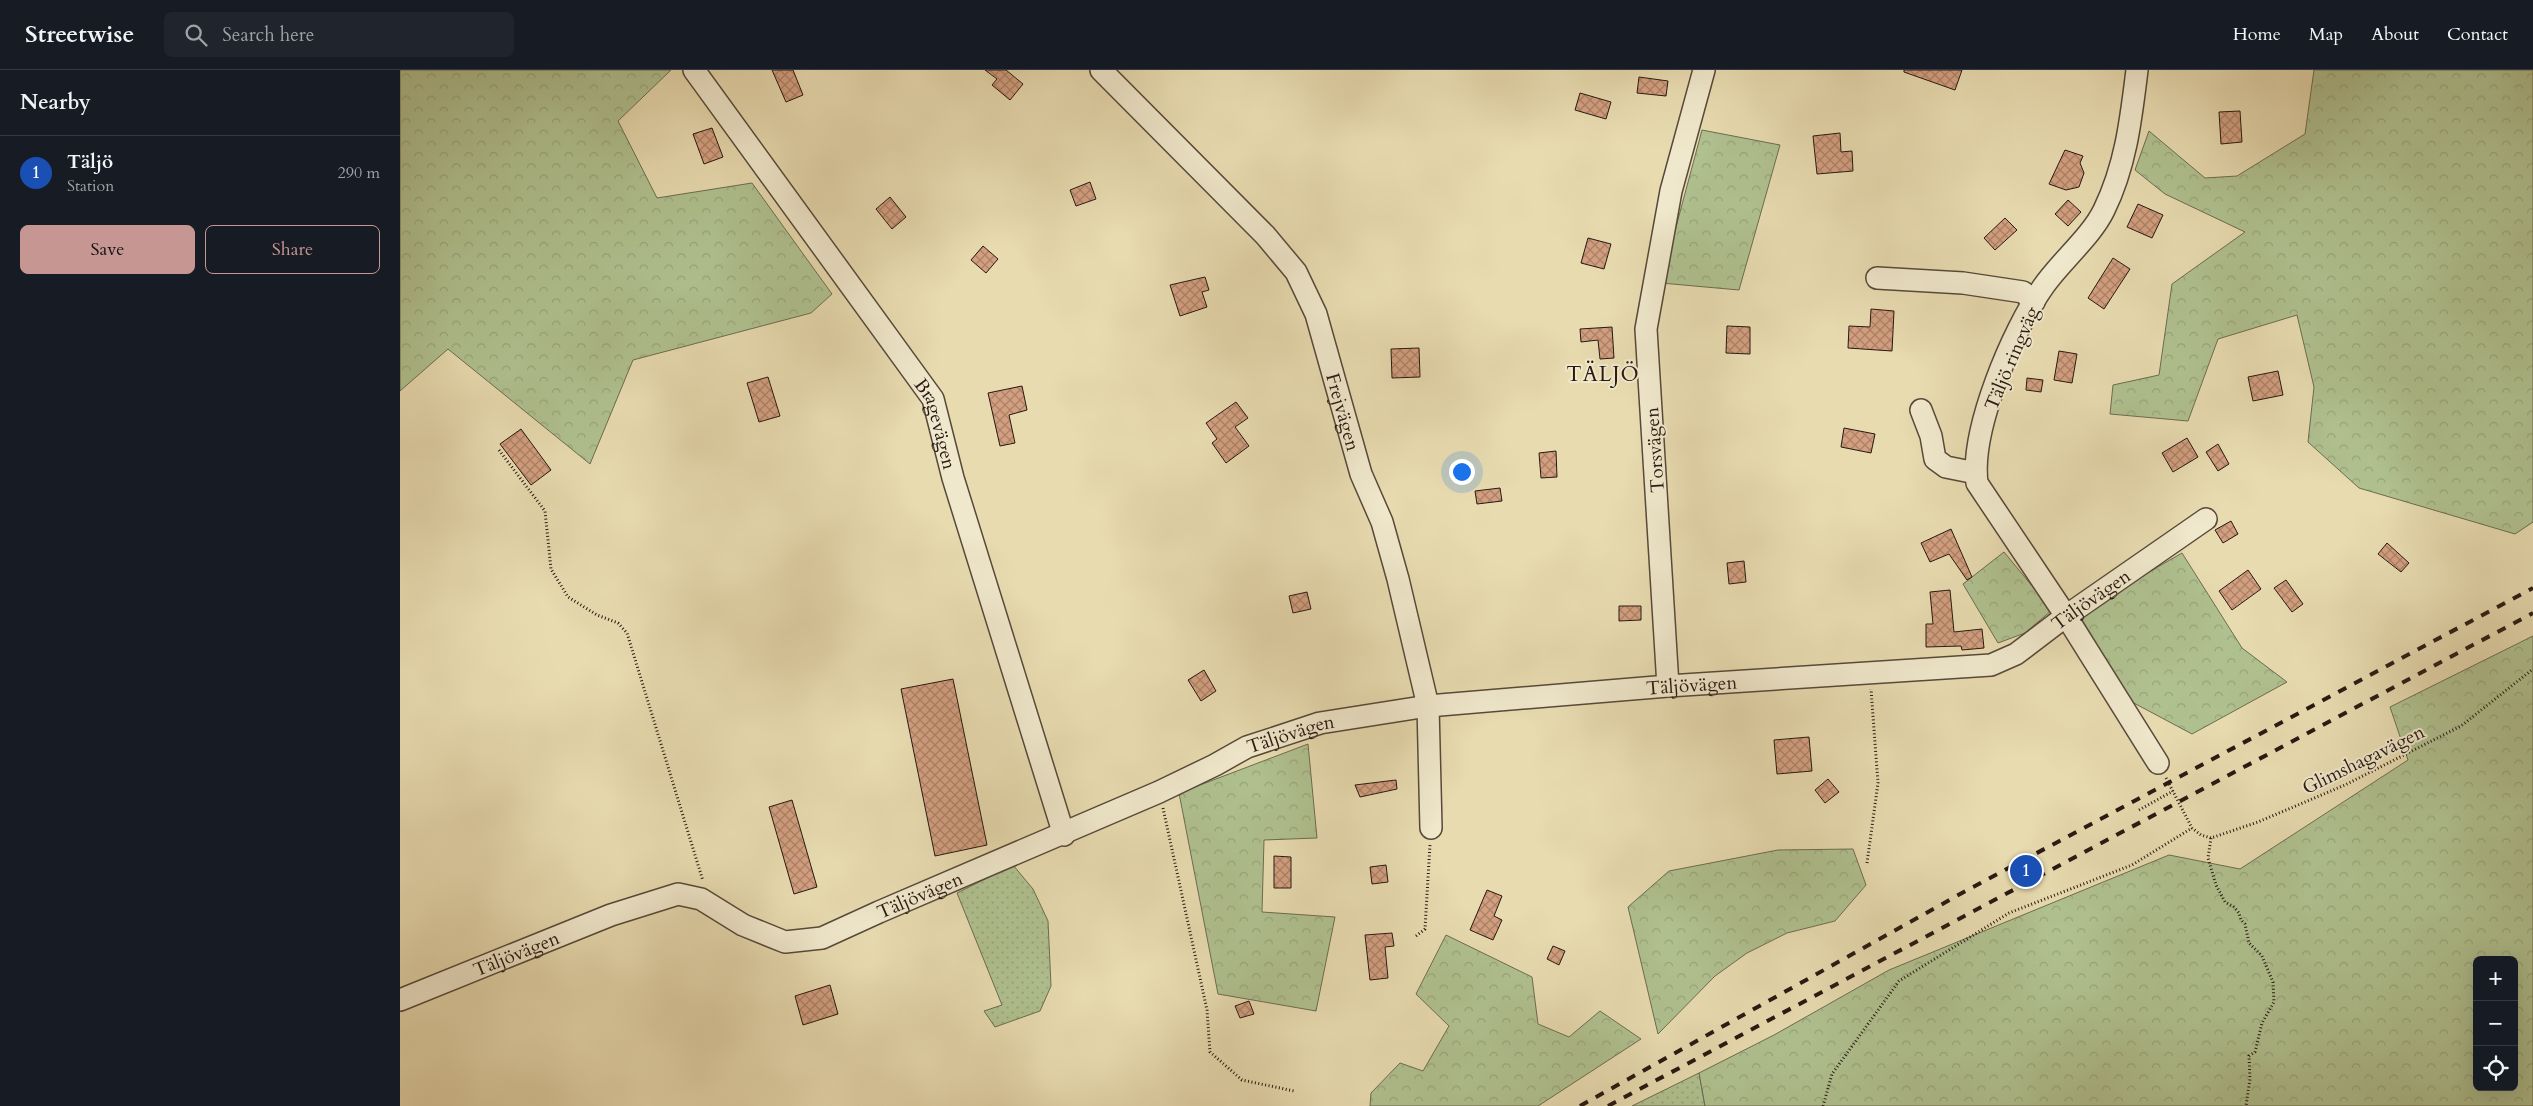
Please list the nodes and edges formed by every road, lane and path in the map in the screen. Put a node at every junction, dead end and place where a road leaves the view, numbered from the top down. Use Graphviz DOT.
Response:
graph roads {
  1 [pos="694,70"];
  2 [pos="1102,70"];
  3 [pos="1704,70"];
  4 [pos="2137,70"];
  5 [pos="1877,278"];
  6 [pos="2034,302"];
  7 [pos="1921,410"];
  8 [pos="499,450"];
  9 [pos="1976,473"];
  10 [pos="2206,519"];
  11 [pos="2066,616"];
  12 [pos="2533,669"];
  13 [pos="1870,673"];
  14 [pos="1668,686"];
  15 [pos="1428,706"];
  16 [pos="2158,762"];
  17 [pos="2173,791"];
  18 [pos="1159,792"];
  19 [pos="2139,810"];
  20 [pos="1431,828"];
  21 [pos="2192,828"];
  22 [pos="1064,835"];
  23 [pos="2211,838"];
  24 [pos="1867,863"];
  25 [pos="710,904"];
  26 [pos="1416,936"];
  27 [pos="400,1000"];
  28 [pos="1294,1091"];
  29 [pos="1822,1106"];
  30 [pos="2246,1106"];
  1 -- 22 [label="street, Bragevägen"];
  2 -- 15 [label="street, Frejvägen"];
  3 -- 14 [label="street, Torsvägen"];
  4 -- 6 [label="street, Täljö ringväg"];
  5 -- 6 [label="street"];
  6 -- 9 [label="street, Täljö ringväg"];
  7 -- 9 [label="street"];
  8 -- 25 [label="path"];
  9 -- 11 [label="street, Täljö ringväg"];
  10 -- 11 [label="street, Täljövägen"];
  11 -- 13 [label="street, Täljövägen"];
  11 -- 16 [label="street, Täljö ringväg"];
  12 -- 23 [label="path, Glimshagavägen"];
  13 -- 14 [label="street, Täljövägen"];
  13 -- 24 [label="path"];
  14 -- 15 [label="street, Täljövägen"];
  15 -- 18 [label="street, Täljövägen"];
  15 -- 20 [label="street, Frejvägen"];
  16 -- 17 [label="path"];
  17 -- 19 [label="path"];
  17 -- 21 [label="path"];
  18 -- 22 [label="street, Täljövägen"];
  18 -- 28 [label="path"];
  20 -- 26 [label="path"];
  21 -- 23 [label="path"];
  21 -- 29 [label="path"];
  22 -- 25 [label="street, Täljövägen"];
  23 -- 30 [label="path"];
  25 -- 27 [label="street, Täljövägen"];
}
